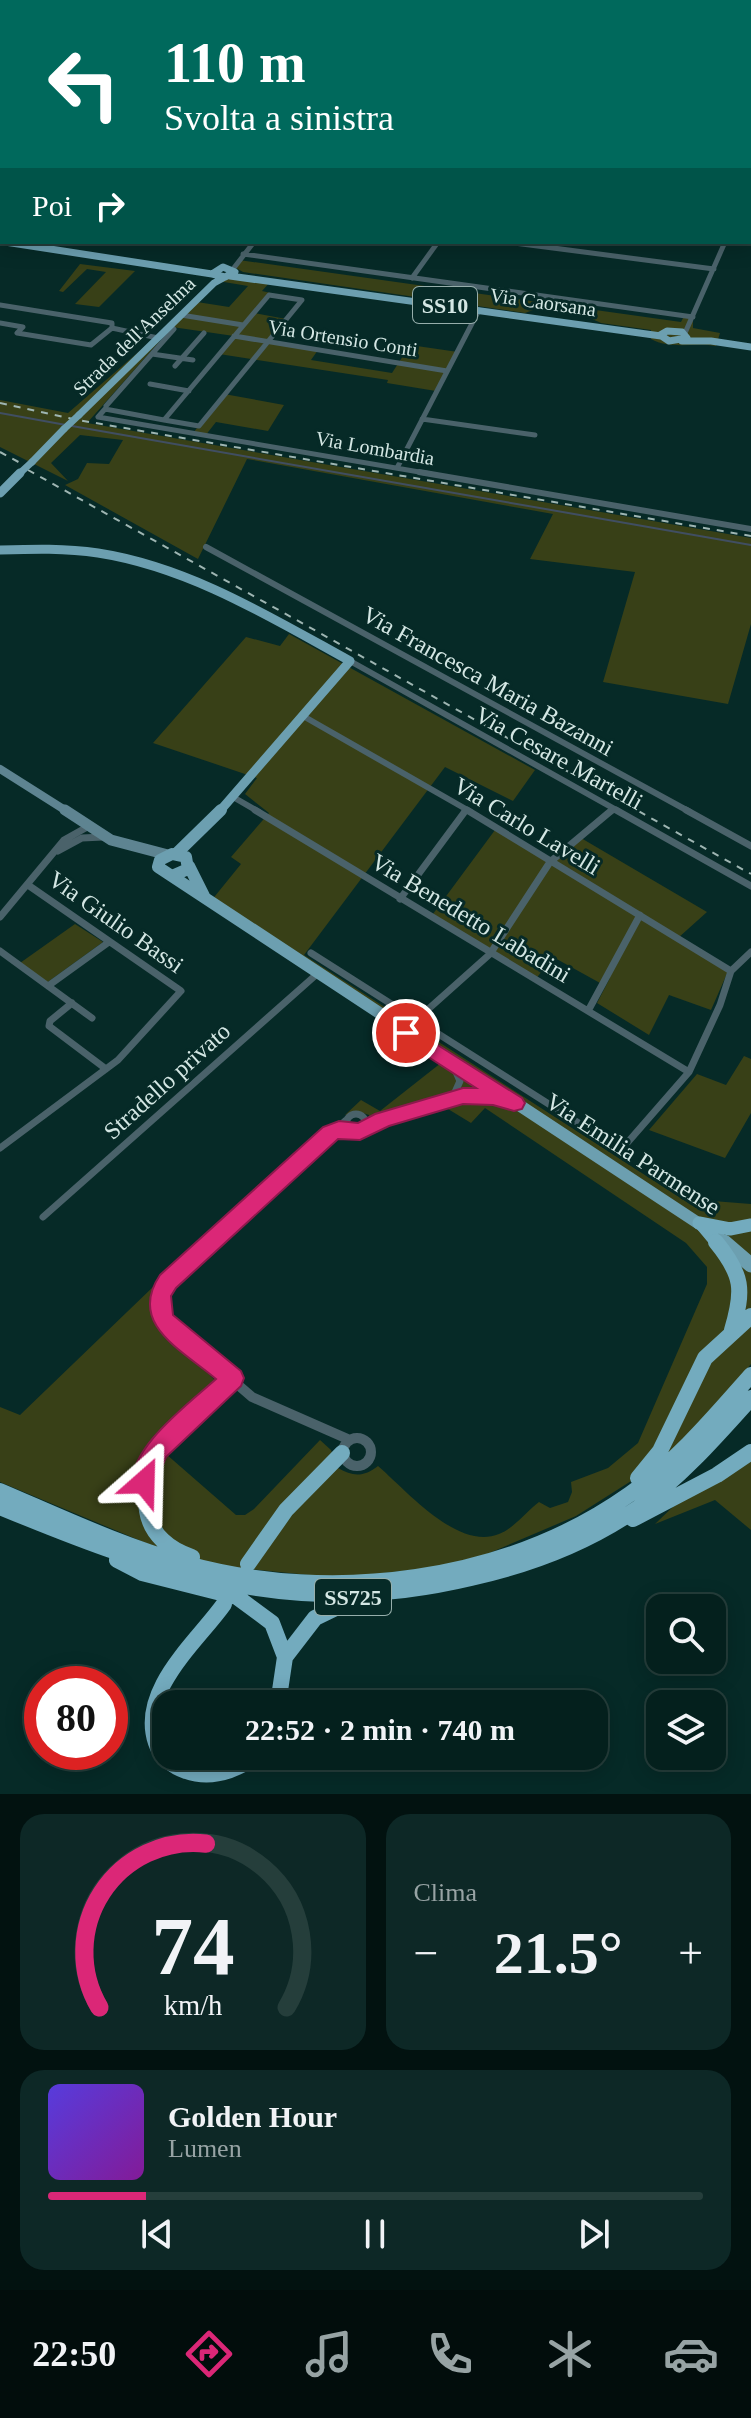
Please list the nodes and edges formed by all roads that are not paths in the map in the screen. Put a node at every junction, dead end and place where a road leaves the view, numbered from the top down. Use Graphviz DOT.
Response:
graph roads {
  1 [pos="21,244"];
  2 [pos="42,244"];
  3 [pos="252,244"];
  4 [pos="437,244"];
  5 [pos="531,244"];
  6 [pos="724,244"];
  7 [pos="243,254"];
  8 [pos="714,269"];
  9 [pos="232,271"];
  10 [pos="216,274"];
  11 [pos="412,278"];
  12 [pos="0,305"];
  13 [pos="479,310"];
  14 [pos="181,315"];
  15 [pos="693,317"];
  16 [pos="0,323"];
  17 [pos="689,324"];
  18 [pos="243,325"];
  19 [pos="112,328"];
  20 [pos="174,329"];
  21 [pos="204,333"];
  22 [pos="665,333"];
  23 [pos="234,336"];
  24 [pos="684,336"];
  25 [pos="158,338"];
  26 [pos="267,342"];
  27 [pos="750,348"];
  28 [pos="152,354"];
  29 [pos="182,358"];
  30 [pos="193,360"];
  31 [pos="175,366"];
  32 [pos="447,371"];
  33 [pos="150,384"];
  34 [pos="189,391"];
  35 [pos="106,406"];
  36 [pos="422,419"];
  37 [pos="164,420"];
  38 [pos="535,435"];
  39 [pos="397,468"];
  40 [pos="0,493"];
  41 [pos="751,529"];
  42 [pos="206,547"];
  43 [pos="3,549"];
  44 [pos="350,661"];
  45 [pos="303,716"];
  46 [pos="0,769"];
  47 [pos="233,797"];
  48 [pos="614,809"];
  49 [pos="466,810"];
  50 [pos="69,814"];
  51 [pos="212,821"];
  52 [pos="89,826"];
  53 [pos="73,833"];
  54 [pos="105,837"];
  55 [pos="751,846"];
  56 [pos="129,847"];
  57 [pos="53,854"];
  58 [pos="172,854"];
  59 [pos="550,862"];
  60 [pos="189,863"];
  61 [pos="158,867"];
  62 [pos="172,876"];
  63 [pos="28,885"];
  64 [pos="751,886"];
  65 [pos="400,899"];
  66 [pos="207,900"];
  67 [pos="1,914"];
  68 [pos="640,915"];
  69 [pos="109,942"];
  70 [pos="0,951"];
  71 [pos="751,952"];
  72 [pos="311,953"];
  73 [pos="490,954"];
  74 [pos="731,971"];
  75 [pos="317,974"];
  76 [pos="48,986"];
  77 [pos="72,1003"];
  78 [pos="588,1011"];
  79 [pos="92,1018"];
  80 [pos="416,1020"];
  81 [pos="452,1063"];
  82 [pos="106,1069"];
  83 [pos="689,1072"];
  84 [pos="506,1077"];
  85 [pos="495,1091"];
  86 [pos="452,1099"];
  87 [pos="514,1103"];
  88 [pos="365,1122"];
  89 [pos="346,1125"];
  90 [pos="0,1148"];
  91 [pos="43,1217"];
  92 [pos="751,1225"];
  93 [pos="705,1228"];
  94 [pos="751,1255"];
  95 [pos="751,1265"];
  96 [pos="751,1316"];
  97 [pos="732,1332"];
  98 [pos="751,1375"];
  99 [pos="232,1378"];
  100 [pos="751,1398"];
  101 [pos="345,1451"];
  102 [pos="751,1452"];
  103 [pos="683,1461"];
  104 [pos="0,1491"];
  105 [pos="0,1507"];
  106 [pos="585,1530"];
  107 [pos="67,1536"];
  108 [pos="248,1564"];
  109 [pos="277,1580"];
  110 [pos="368,1595"];
  111 [pos="224,1604"];
  112 [pos="285,1657"];
  113 [pos="159,1690"];
  114 [pos="280,1690"];
  115 [pos="179,1770"];
  116 [pos="240,1770"];
  1 -- 10 [label="main road, SS10"];
  2 -- 10 [label="main road, SS10"];
  3 -- 7 [label="street"];
  4 -- 11 [label="street"];
  5 -- 8 [label="street"];
  6 -- 8 [label="street"];
  7 -- 9 [label="street"];
  7 -- 11 [label="street"];
  8 -- 15 [label="street"];
  9 -- 10 [label="main road, Strada dell'Anselma"];
  9 -- 10 [label="main road, SS10"];
  9 -- 13 [label="main road, Via Caorsana / SS10"];
  9 -- 22 [label="main road, Via Caorsana / SS10"];
  10 -- 14 [label="main road, Strada dell'Anselma"];
  11 -- 15 [label="street"];
  12 -- 19 [label="street"];
  13 -- 22 [label="main road, Via Caorsana / SS10"];
  13 -- 32 [label="street"];
  14 -- 18 [label="street"];
  14 -- 25 [label="main road, Strada dell'Anselma"];
  15 -- 17 [label="street"];
  16 -- 19 [label="street"];
  17 -- 22 [label="street"];
  17 -- 24 [label="street"];
  18 -- 23 [label="street"];
  18 -- 26 [label="street"];
  19 -- 25 [label="street"];
  20 -- 28 [label="street"];
  21 -- 29 [label="street"];
  22 -- 24 [label="main road"];
  23 -- 26 [label="street, Via Ortensio Conti"];
  23 -- 34 [label="street"];
  24 -- 27 [label="main road"];
  25 -- 40 [label="main road, Strada dell'Anselma, bridge"];
  26 -- 32 [label="street, Via Ortensio Conti"];
  26 -- 37 [label="street, Via Lombardia"];
  28 -- 29 [label="street"];
  28 -- 35 [label="street"];
  29 -- 30 [label="street"];
  29 -- 31 [label="street"];
  32 -- 36 [label="street"];
  33 -- 34 [label="street"];
  34 -- 37 [label="street"];
  36 -- 38 [label="street"];
  36 -- 39 [label="street"];
  37 -- 39 [label="street, Via Lombardia"];
  39 -- 41 [label="street, Via Lombardia"];
  42 -- 55 [label="street, Via Francesca Maria Bazanni"];
  43 -- 44 [label="main road"];
  44 -- 45 [label="main road"];
  44 -- 48 [label="street, Via Cesare Martelli"];
  45 -- 47 [label="main road"];
  45 -- 49 [label="street, Via Carlo Lavelli"];
  46 -- 50 [label="main road"];
  47 -- 51 [label="main road"];
  47 -- 65 [label="street, Via Benedetto Labadini"];
  48 -- 59 [label="street"];
  48 -- 64 [label="street, Via Cesare Martelli"];
  49 -- 59 [label="street, Via Carlo Lavelli"];
  49 -- 65 [label="street"];
  50 -- 52 [label="main road"];
  50 -- 53 [label="street"];
  51 -- 58 [label="main road"];
  51 -- 60 [label="main road"];
  52 -- 53 [label="street"];
  52 -- 54 [label="main road"];
  53 -- 57 [label="street"];
  54 -- 56 [label="main road"];
  54 -- 57 [label="street"];
  56 -- 58 [label="main road"];
  56 -- 61 [label="main road"];
  57 -- 63 [label="street"];
  58 -- 60 [label="main road"];
  58 -- 61 [label="main road"];
  59 -- 68 [label="street, Via Carlo Lavelli"];
  59 -- 73 [label="street"];
  60 -- 62 [label="main road"];
  60 -- 66 [label="main road, Via Emilia Parmense"];
  61 -- 62 [label="main road, Via Emilia Parmense"];
  62 -- 66 [label="main road, Via Emilia Parmense"];
  63 -- 67 [label="street"];
  63 -- 69 [label="street, Via Giulio Bassi"];
  65 -- 73 [label="street, Via Benedetto Labadini"];
  66 -- 75 [label="main road, Via Emilia Parmense"];
  68 -- 74 [label="street, Via Carlo Lavelli"];
  68 -- 78 [label="street"];
  69 -- 76 [label="street"];
  69 -- 82 [label="street, Via Giulio Bassi"];
  70 -- 76 [label="street"];
  71 -- 74 [label="street"];
  72 -- 80 [label="street, Via Emilia Parmense"];
  73 -- 78 [label="street, Via Benedetto Labadini"];
  73 -- 80 [label="street"];
  74 -- 83 [label="street"];
  75 -- 81 [label="main road, Via Emilia Parmense"];
  75 -- 91 [label="street, Stradello privato"];
  76 -- 77 [label="street"];
  77 -- 79 [label="street"];
  77 -- 82 [label="street"];
  78 -- 83 [label="street, Via Benedetto Labadini"];
  80 -- 84 [label="street, Via Emilia Parmense"];
  81 -- 85 [label="main road, Via Emilia Parmense"];
  81 -- 86 [label="street"];
  82 -- 90 [label="street"];
  83 -- 84 [label="street, Via Emilia Parmense"];
  84 -- 85 [label="street"];
  85 -- 87 [label="main road, Via Emilia Parmense"];
  86 -- 87 [label="street"];
  86 -- 88 [label="street"];
  87 -- 93 [label="main road, Via Emilia Parmense"];
  88 -- 89 [label="street"];
  88 -- 89 [label="street"];
  89 -- 99 [label="street"];
  92 -- 93 [label="highway"];
  93 -- 94 [label="main road"];
  93 -- 95 [label="main road, Via Emilia Parmense"];
  93 -- 97 [label="highway"];
  96 -- 97 [label="highway"];
  97 -- 106 [label="highway"];
  98 -- 103 [label="highway, SS725"];
  99 -- 101 [label="street"];
  99 -- 109 [label="highway"];
  100 -- 103 [label="highway, SS725"];
  101 -- 108 [label="highway"];
  102 -- 106 [label="highway"];
  103 -- 106 [label="highway, SS725"];
  104 -- 109 [label="highway, SS725"];
  105 -- 107 [label="highway, SS725"];
  106 -- 109 [label="highway, SS725"];
  106 -- 110 [label="highway, SS725"];
  107 -- 110 [label="highway, SS725"];
  107 -- 112 [label="highway"];
  110 -- 112 [label="highway"];
  111 -- 113 [label="highway"];
  112 -- 114 [label="highway"];
  115 -- 116 [label="highway"];
}
